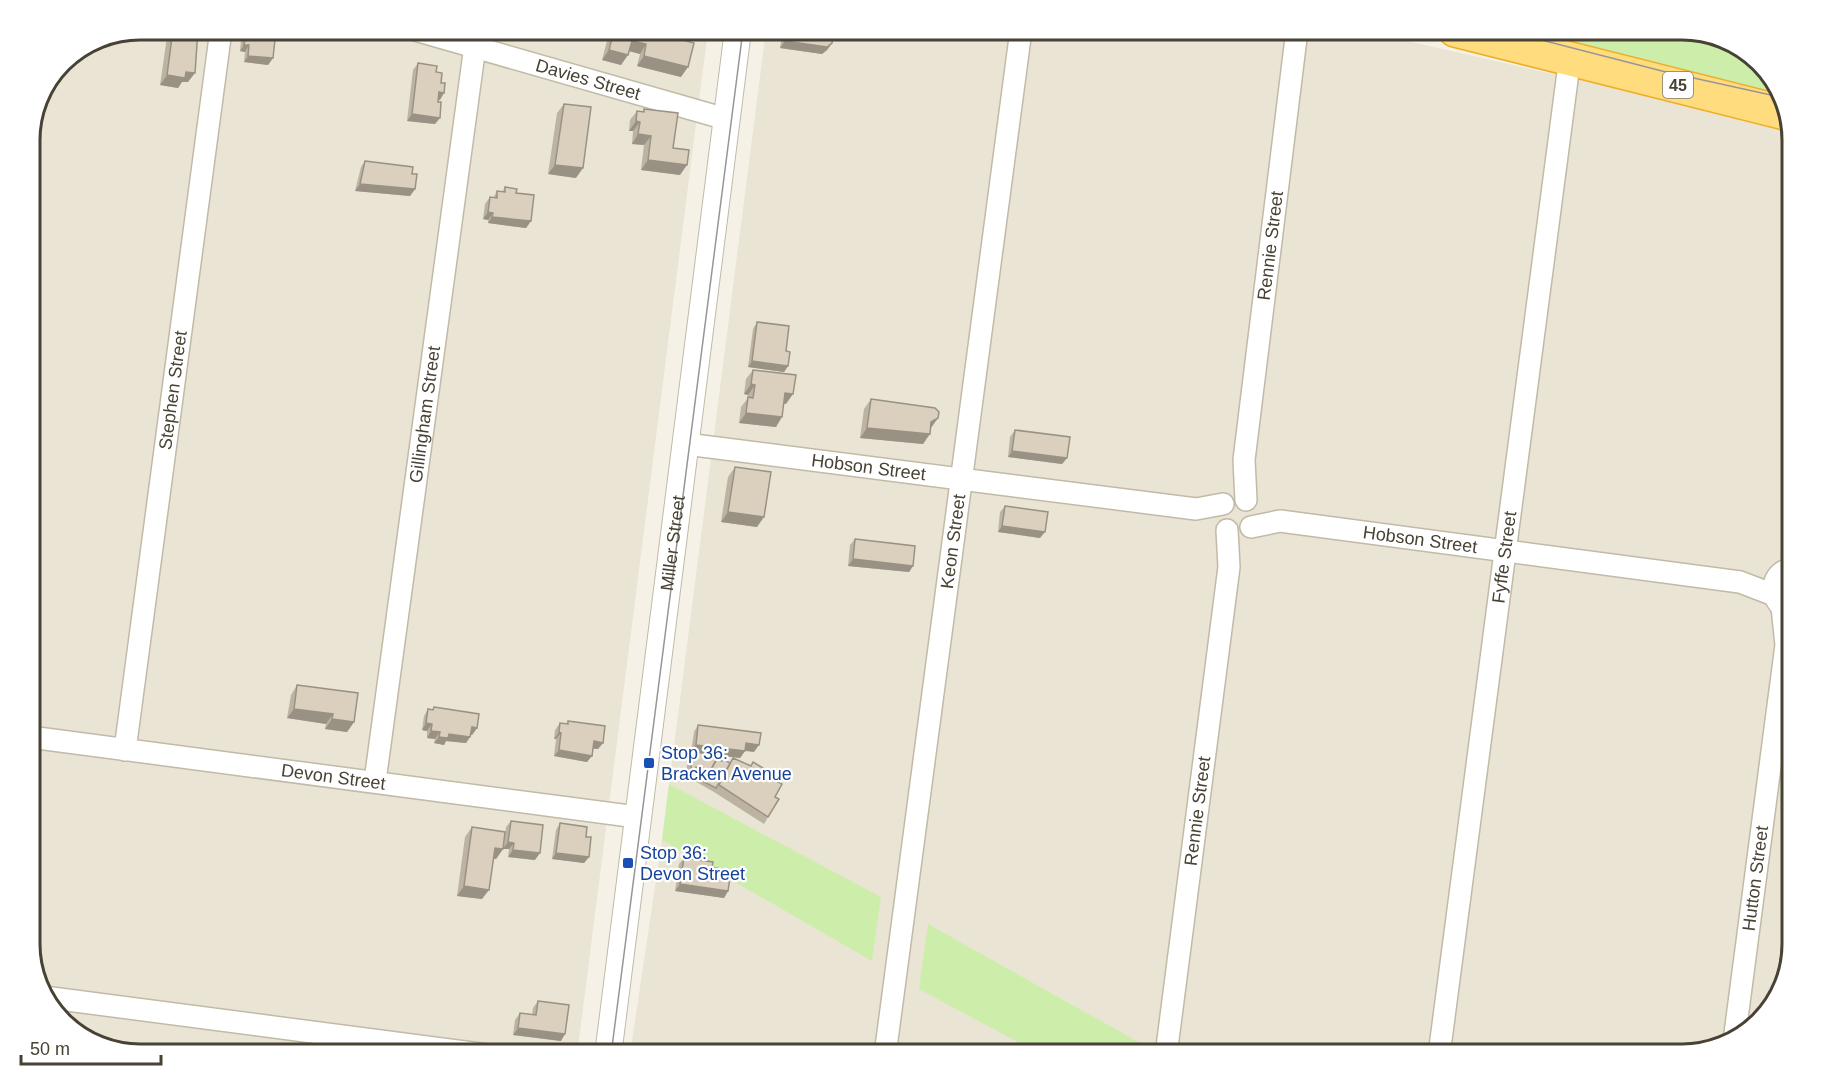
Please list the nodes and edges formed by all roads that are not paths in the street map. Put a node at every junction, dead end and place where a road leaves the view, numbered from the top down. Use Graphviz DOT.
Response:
graph roads {
  1 [pos="220,40"];
  2 [pos="452,40"];
  3 [pos="737,40"];
  4 [pos="1020,40"];
  5 [pos="1296,40"];
  6 [pos="1498,40"];
  7 [pos="475,46"];
  8 [pos="1570,57"];
  9 [pos="1777,111"];
  10 [pos="726,119"];
  11 [pos="686,444"];
  12 [pos="962,477"];
  13 [pos="1237,515"];
  14 [pos="1507,550"];
  15 [pos="1782,583"];
  16 [pos="1782,692"];
  17 [pos="41,739"];
  18 [pos="125,750"];
  19 [pos="375,781"];
  20 [pos="637,817"];
  21 [pos="57,999"];
  22 [pos="1736,1028"];
  23 [pos="412,1045"];
  24 [pos="609,1045"];
  25 [pos="886,1045"];
  26 [pos="1168,1045"];
  27 [pos="1439,1045"];
  1 -- 18 [label="street, Stephen Street"];
  2 -- 7 [label="street, Davies Street"];
  3 -- 10 [label="street, Miller Street"];
  4 -- 12 [label="street, Keon Street"];
  5 -- 13 [label="street, Rennie Street"];
  6 -- 8 [label="highway, 45"];
  7 -- 10 [label="street, Davies Street"];
  7 -- 19 [label="street, Gillingham Street"];
  8 -- 9 [label="highway, 45"];
  8 -- 14 [label="street, Fyffe Street"];
  10 -- 11 [label="street, Miller Street"];
  11 -- 12 [label="street, Hobson Street"];
  11 -- 20 [label="street, Miller Street"];
  12 -- 13 [label="street, Hobson Street"];
  12 -- 25 [label="street, Keon Street"];
  13 -- 14 [label="street, Hobson Street"];
  13 -- 26 [label="street, Rennie Street"];
  14 -- 15 [label="street, Hobson Street"];
  14 -- 27 [label="street, Fyffe Street"];
  16 -- 22 [label="street, Hutton Street"];
  17 -- 18 [label="street, Devon Street"];
  18 -- 19 [label="street, Devon Street"];
  19 -- 20 [label="street, Devon Street"];
  20 -- 24 [label="street, Miller Street"];
  21 -- 23 [label="street"];
}
